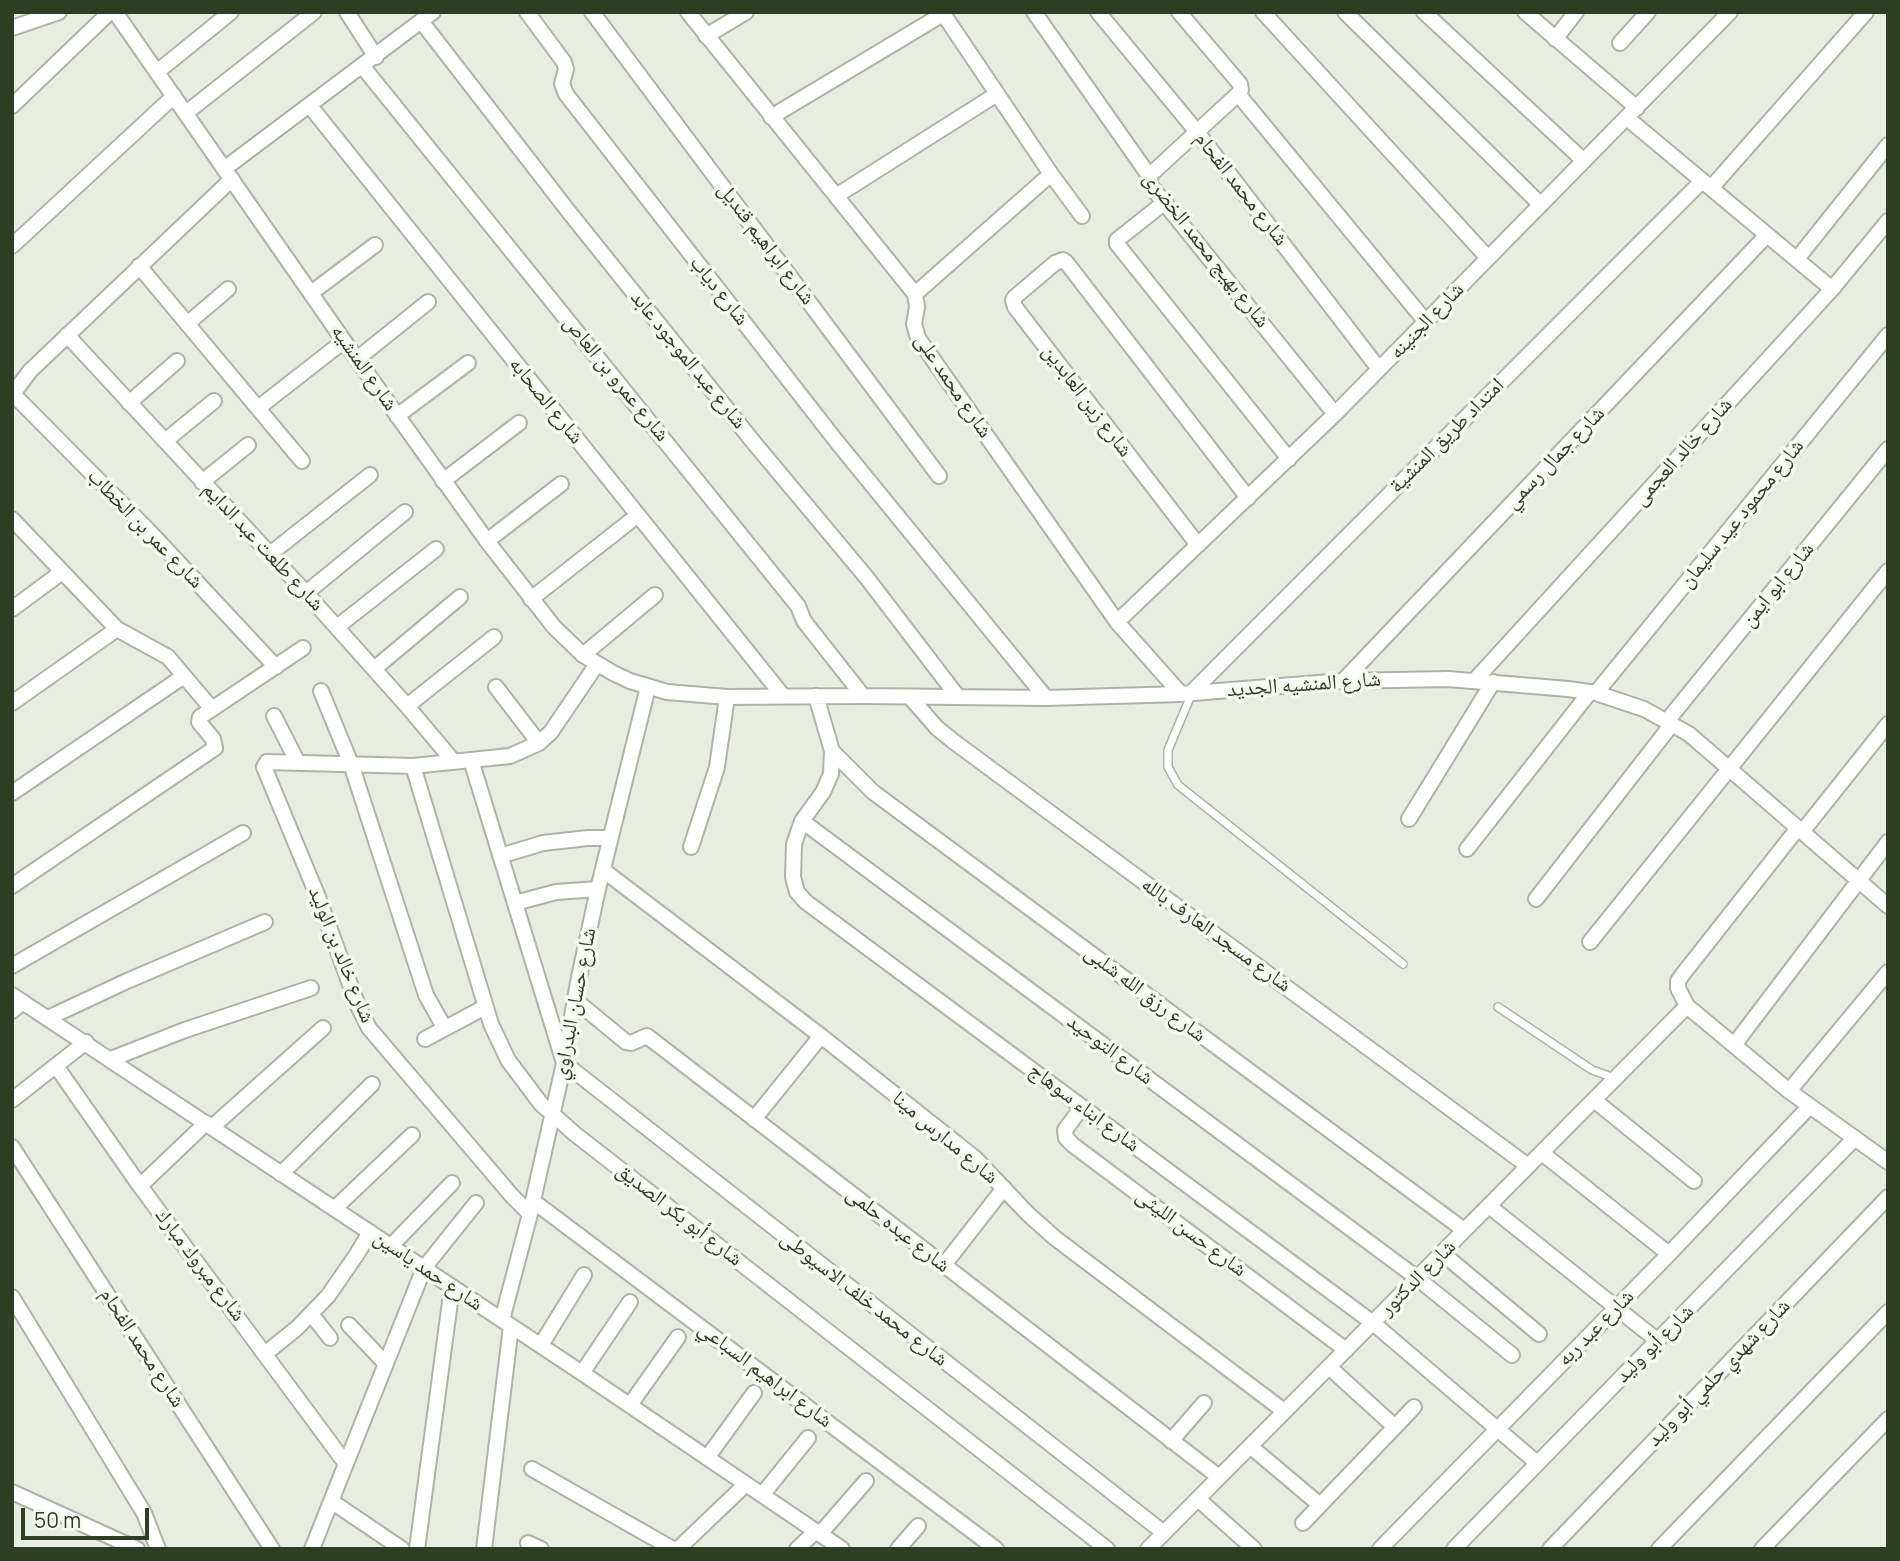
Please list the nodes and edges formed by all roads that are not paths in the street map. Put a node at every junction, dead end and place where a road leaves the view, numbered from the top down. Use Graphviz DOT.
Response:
graph roads {
  1 [pos="59,12"];
  2 [pos="110,12"];
  3 [pos="116,12"];
  4 [pos="231,12"];
  5 [pos="314,12"];
  6 [pos="348,12"];
  7 [pos="527,12"];
  8 [pos="592,12"];
  9 [pos="688,12"];
  10 [pos="746,12"];
  11 [pos="1034,12"];
  12 [pos="1098,12"];
  13 [pos="1179,12"];
  14 [pos="1263,12"];
  15 [pos="1345,12"];
  16 [pos="1424,12"];
  17 [pos="1525,12"];
  18 [pos="1576,12"];
  19 [pos="1648,12"];
  20 [pos="1730,12"];
  21 [pos="1866,12"];
  22 [pos="942,13"];
  23 [pos="429,15"];
  24 [pos="12,28"];
  25 [pos="706,36"];
  26 [pos="1555,38"];
  27 [pos="1620,43"];
  28 [pos="376,57"];
  29 [pos="363,66"];
  30 [pos="157,72"];
  31 [pos="997,94"];
  32 [pos="1238,94"];
  33 [pos="174,96"];
  34 [pos="12,106"];
  35 [pos="310,106"];
  36 [pos="186,113"];
  37 [pos="1632,113"];
  38 [pos="771,117"];
  39 [pos="1197,132"];
  40 [pos="1888,145"];
  41 [pos="1584,161"];
  42 [pos="228,174"];
  43 [pos="1051,174"];
  44 [pos="1149,177"];
  45 [pos="1706,184"];
  46 [pos="836,196"];
  47 [pos="1165,202"];
  48 [pos="1540,204"];
  49 [pos="1082,216"];
  50 [pos="1888,221"];
  51 [pos="1767,235"];
  52 [pos="375,245"];
  53 [pos="12,246"];
  54 [pos="1488,258"];
  55 [pos="1797,259"];
  56 [pos="139,266"];
  57 [pos="228,289"];
  58 [pos="1832,289"];
  59 [pos="311,293"];
  60 [pos="915,294"];
  61 [pos="428,302"];
  62 [pos="1426,322"];
  63 [pos="187,324"];
  64 [pos="67,335"];
  65 [pos="1888,335"];
  66 [pos="344,341"];
  67 [pos="357,359"];
  68 [pos="177,361"];
  69 [pos="468,363"];
  70 [pos="1379,369"];
  71 [pos="13,394"];
  72 [pos="214,401"];
  73 [pos="129,403"];
  74 [pos="258,408"];
  75 [pos="1335,414"];
  76 [pos="397,416"];
  77 [pos="519,423"];
  78 [pos="165,441"];
  79 [pos="248,445"];
  80 [pos="1888,449"];
  81 [pos="1289,459"];
  82 [pos="302,461"];
  83 [pos="370,475"];
  84 [pos="939,476"];
  85 [pos="443,481"];
  86 [pos="202,482"];
  87 [pos="561,484"];
  88 [pos="1248,498"];
  89 [pos="405,512"];
  90 [pos="638,515"];
  91 [pos="12,520"];
  92 [pos="487,541"];
  93 [pos="1198,545"];
  94 [pos="436,549"];
  95 [pos="270,554"];
  96 [pos="1888,571"];
  97 [pos="62,572"];
  98 [pos="306,593"];
  99 [pos="655,595"];
  100 [pos="460,597"];
  101 [pos="531,599"];
  102 [pos="12,609"];
  103 [pos="1117,622"];
  104 [pos="337,627"];
  105 [pos="117,629"];
  106 [pos="494,637"];
  107 [pos="303,648"];
  108 [pos="583,655"];
  109 [pos="597,664"];
  110 [pos="276,667"];
  111 [pos="374,669"];
  112 [pos="184,676"];
  113 [pos="1475,680"];
  114 [pos="1343,681"];
  115 [pos="1493,682"];
  116 [pos="496,687"];
  117 [pos="648,687"];
  118 [pos="321,691"];
  119 [pos="1186,693"];
  120 [pos="1593,693"];
  121 [pos="783,696"];
  122 [pos="816,696"];
  123 [pos="863,696"];
  124 [pos="727,697"];
  125 [pos="910,697"];
  126 [pos="958,697"];
  127 [pos="1046,698"];
  128 [pos="12,704"];
  129 [pos="407,706"];
  130 [pos="212,709"];
  131 [pos="274,716"];
  132 [pos="1670,722"];
  133 [pos="1888,724"];
  134 [pos="539,743"];
  135 [pos="832,751"];
  136 [pos="471,760"];
  137 [pos="454,762"];
  138 [pos="298,763"];
  139 [pos="351,764"];
  140 [pos="413,766"];
  141 [pos="1728,768"];
  142 [pos="12,793"];
  143 [pos="1409,819"];
  144 [pos="802,821"];
  145 [pos="1800,830"];
  146 [pos="243,833"];
  147 [pos="611,838"];
  148 [pos="1888,842"];
  149 [pos="691,847"];
  150 [pos="1467,849"];
  151 [pos="500,856"];
  152 [pos="603,870"];
  153 [pos="1858,880"];
  154 [pos="12,886"];
  155 [pos="598,889"];
  156 [pos="1536,899"];
  157 [pos="515,903"];
  158 [pos="1888,906"];
  159 [pos="265,922"];
  160 [pos="1590,942"];
  161 [pos="1403,964"];
  162 [pos="12,966"];
  163 [pos="1888,972"];
  164 [pos="311,988"];
  165 [pos="575,1000"];
  166 [pos="16,1003"];
  167 [pos="1687,1006"];
  168 [pos="485,1007"];
  169 [pos="1498,1007"];
  170 [pos="48,1018"];
  171 [pos="444,1027"];
  172 [pos="323,1028"];
  173 [pos="821,1036"];
  174 [pos="425,1039"];
  175 [pos="86,1042"];
  176 [pos="1734,1045"];
  177 [pos="111,1059"];
  178 [pos="564,1063"];
  179 [pos="56,1066"];
  180 [pos="1616,1078"];
  181 [pos="372,1084"];
  182 [pos="1789,1091"];
  183 [pos="12,1100"];
  184 [pos="1594,1100"];
  185 [pos="1810,1106"];
  186 [pos="1082,1107"];
  187 [pos="552,1115"];
  188 [pos="754,1119"];
  189 [pos="209,1125"];
  190 [pos="412,1135"];
  191 [pos="1855,1138"];
  192 [pos="12,1147"];
  193 [pos="1542,1153"];
  194 [pos="1888,1162"];
  195 [pos="1528,1166"];
  196 [pos="281,1174"];
  197 [pos="1694,1181"];
  198 [pos="452,1183"];
  199 [pos="140,1186"];
  200 [pos="1004,1188"];
  201 [pos="1888,1196"];
  202 [pos="476,1203"];
  203 [pos="1489,1206"];
  204 [pos="531,1208"];
  205 [pos="334,1209"];
  206 [pos="1464,1230"];
  207 [pos="370,1232"];
  208 [pos="391,1246"];
  209 [pos="1442,1253"];
  210 [pos="1669,1254"];
  211 [pos="944,1265"];
  212 [pos="424,1268"];
  213 [pos="584,1275"];
  214 [pos="1417,1278"];
  215 [pos="452,1286"];
  216 [pos="12,1297"];
  217 [pos="630,1302"];
  218 [pos="1616,1307"];
  219 [pos="1888,1312"];
  220 [pos="311,1314"];
  221 [pos="506,1323"];
  222 [pos="1373,1323"];
  223 [pos="349,1325"];
  224 [pos="1539,1334"];
  225 [pos="330,1338"];
  226 [pos="678,1338"];
  227 [pos="1658,1341"];
  228 [pos="541,1345"];
  229 [pos="1346,1350"];
  230 [pos="266,1353"];
  231 [pos="1512,1355"];
  232 [pos="386,1364"];
  233 [pos="1329,1367"];
  234 [pos="582,1373"];
  235 [pos="754,1393"];
  236 [pos="1204,1403"];
  237 [pos="630,1405"];
  238 [pos="1414,1407"];
  239 [pos="1284,1411"];
  240 [pos="1886,1425"];
  241 [pos="1395,1427"];
  242 [pos="1497,1428"];
  243 [pos="808,1438"];
  244 [pos="1171,1441"];
  245 [pos="1250,1446"];
  246 [pos="707,1458"];
  247 [pos="1536,1462"];
  248 [pos="346,1464"];
  249 [pos="532,1469"];
  250 [pos="1219,1477"];
  251 [pos="866,1480"];
  252 [pos="746,1484"];
  253 [pos="12,1492"];
  254 [pos="762,1495"];
  255 [pos="1198,1499"];
  256 [pos="331,1501"];
  257 [pos="1320,1505"];
  258 [pos="1303,1523"];
  259 [pos="918,1526"];
  260 [pos="818,1533"];
  261 [pos="1164,1534"];
  262 [pos="137,1549"];
  263 [pos="158,1549"];
  264 [pos="272,1549"];
  265 [pos="312,1549"];
  266 [pos="402,1549"];
  267 [pos="417,1549"];
  268 [pos="484,1549"];
  269 [pos="675,1549"];
  270 [pos="797,1549"];
  271 [pos="842,1549"];
  272 [pos="898,1549"];
  273 [pos="996,1549"];
  274 [pos="1107,1549"];
  275 [pos="1149,1549"];
  276 [pos="1254,1549"];
  277 [pos="1380,1549"];
  278 [pos="1454,1549"];
  279 [pos="1549,1549"];
  280 [pos="1659,1549"];
  281 [pos="1762,1549"];
  1 -- 24 [label="street"];
  2 -- 34 [label="street"];
  3 -- 30 [label="street, شارع المنشيه"];
  4 -- 30 [label="street"];
  5 -- 36 [label="street"];
  6 -- 28 [label="street"];
  7 -- 127 [label="street, شارع دياب"];
  8 -- 84 [label="street, شارع ابراهيم قنديل"];
  9 -- 25 [label="street"];
  10 -- 25 [label="street"];
  11 -- 44 [label="street, شارع بهيج محمد الخضرى"];
  12 -- 39 [label="street, شارع محمد الفحام"];
  13 -- 32 [label="street"];
  14 -- 54 [label="street"];
  15 -- 48 [label="street"];
  16 -- 41 [label="street"];
  17 -- 26 [label="street"];
  18 -- 26 [label="street"];
  19 -- 27 [label="street"];
  20 -- 37 [label="street, شارع الجنينه"];
  21 -- 45 [label="street, امتداد طريق المنشية"];
  22 -- 31 [label="street"];
  22 -- 38 [label="street"];
  23 -- 28 [label="street"];
  23 -- 126 [label="street, شارع عبد الموجود عابد"];
  25 -- 38 [label="street"];
  26 -- 37 [label="street"];
  28 -- 29 [label="street"];
  29 -- 35 [label="street"];
  29 -- 123 [label="street, شارع عمرو بن العاص"];
  30 -- 33 [label="street, شارع المنشيه"];
  31 -- 43 [label="street"];
  31 -- 46 [label="street"];
  32 -- 39 [label="street"];
  32 -- 62 [label="street"];
  33 -- 36 [label="street, شارع المنشيه"];
  33 -- 53 [label="street"];
  35 -- 42 [label="street"];
  35 -- 90 [label="street, شارع الصحابه"];
  36 -- 42 [label="street, شارع المنشيه"];
  37 -- 41 [label="street, شارع الجنينه"];
  37 -- 45 [label="street"];
  38 -- 46 [label="street"];
  39 -- 44 [label="street"];
  39 -- 70 [label="street, شارع محمد الفحام"];
  40 -- 55 [label="street"];
  41 -- 48 [label="street, شارع الجنينه"];
  42 -- 56 [label="street"];
  42 -- 59 [label="street, شارع المنشيه"];
  43 -- 49 [label="street"];
  43 -- 60 [label="street"];
  44 -- 47 [label="street, شارع بهيج محمد الخضرى"];
  45 -- 51 [label="street"];
  45 -- 119 [label="street, امتداد طريق المنشية"];
  46 -- 60 [label="street"];
  47 -- 75 [label="street, شارع بهيج محمد الخضرى"];
  47 -- 81 [label="street"];
  48 -- 54 [label="street, شارع الجنينه"];
  50 -- 58 [label="street, شارع خالد العجمى"];
  51 -- 55 [label="street"];
  51 -- 114 [label="street, شارع جمال رسمي"];
  52 -- 59 [label="street"];
  54 -- 62 [label="street, شارع الجنينه"];
  55 -- 58 [label="street"];
  56 -- 63 [label="street"];
  56 -- 64 [label="street"];
  57 -- 63 [label="street"];
  58 -- 113 [label="street, شارع خالد العجمى"];
  59 -- 66 [label="street, شارع المنشيه"];
  60 -- 103 [label="street, شارع محمد على"];
  61 -- 67 [label="street"];
  62 -- 70 [label="street, شارع الجنينه"];
  63 -- 74 [label="street"];
  64 -- 71 [label="street"];
  64 -- 73 [label="street, شارع طلعت عبد الدايم"];
  65 -- 120 [label="street, شارع محمود عيد سليمان"];
  66 -- 67 [label="street, شارع المنشيه"];
  66 -- 74 [label="street"];
  67 -- 76 [label="street, شارع المنشيه"];
  68 -- 73 [label="street"];
  69 -- 76 [label="street"];
  70 -- 75 [label="street, شارع الجنينه"];
  71 -- 110 [label="street, شارع عمر بن الخطاب"];
  72 -- 78 [label="street"];
  73 -- 78 [label="street, شارع طلعت عبد الدايم"];
  74 -- 82 [label="street"];
  75 -- 81 [label="street, شارع الجنينه"];
  76 -- 85 [label="street, شارع المنشيه"];
  77 -- 85 [label="street"];
  78 -- 86 [label="street, شارع طلعت عبد الدايم"];
  79 -- 86 [label="street"];
  80 -- 132 [label="street, شارع ابو ايمن"];
  81 -- 88 [label="street, شارع الجنينه"];
  83 -- 95 [label="street"];
  85 -- 92 [label="street, شارع المنشيه"];
  86 -- 95 [label="street, شارع طلعت عبد الدايم"];
  87 -- 92 [label="street"];
  88 -- 93 [label="street, شارع الجنينه"];
  88 -- 93 [label="street, شارع زين العابدين"];
  89 -- 98 [label="street"];
  90 -- 101 [label="street"];
  90 -- 121 [label="street, شارع الصحابه"];
  91 -- 97 [label="street"];
  92 -- 101 [label="street, شارع المنشيه"];
  93 -- 103 [label="street, شارع الجنينه"];
  94 -- 104 [label="street"];
  95 -- 98 [label="street, شارع طلعت عبد الدايم"];
  96 -- 141 [label="street"];
  97 -- 102 [label="street"];
  97 -- 105 [label="street"];
  98 -- 104 [label="street, شارع طلعت عبد الدايم"];
  99 -- 108 [label="street"];
  100 -- 111 [label="street"];
  101 -- 108 [label="street, شارع المنشيه"];
  103 -- 119 [label="street, شارع محمد على"];
  104 -- 111 [label="street, شارع طلعت عبد الدايم"];
  105 -- 112 [label="street"];
  105 -- 128 [label="street"];
  106 -- 129 [label="street"];
  107 -- 110 [label="street"];
  108 -- 109 [label="street, شارع المنشيه"];
  109 -- 117 [label="street, شارع المنشيه"];
  109 -- 134 [label="street"];
  110 -- 130 [label="street"];
  111 -- 129 [label="street, شارع طلعت عبد الدايم"];
  112 -- 130 [label="street"];
  112 -- 142 [label="street"];
  113 -- 114 [label="street, شارع المنشيه الجديد"];
  113 -- 115 [label="street, شارع المنشيه الجديد"];
  114 -- 119 [label="street, شارع المنشيه الجديد"];
  115 -- 120 [label="street, شارع المنشيه الجديد"];
  115 -- 143 [label="street"];
  116 -- 134 [label="street"];
  117 -- 124 [label="street, شارع المنشيه الجديد"];
  117 -- 147 [label="street, شارع حسان البدراوي"];
  118 -- 139 [label="street"];
  119 -- 127 [label="street, شارع المنشيه الجديد"];
  119 -- 161 [label="lane"];
  120 -- 132 [label="street, شارع المنشيه الجديد"];
  120 -- 150 [label="street, شارع محمود عيد سليمان"];
  121 -- 122 [label="street, شارع المنشيه الجديد"];
  121 -- 124 [label="street, شارع المنشيه الجديد"];
  122 -- 123 [label="street, شارع المنشيه الجديد"];
  122 -- 135 [label="street"];
  123 -- 125 [label="street, شارع المنشيه الجديد"];
  124 -- 149 [label="street"];
  125 -- 126 [label="street, شارع المنشيه الجديد"];
  125 -- 195 [label="street, شارع مسجد العارف بالله"];
  126 -- 127 [label="street, شارع المنشيه الجديد"];
  129 -- 137 [label="street, شارع طلعت عبد الدايم"];
  130 -- 154 [label="street"];
  131 -- 138 [label="street"];
  132 -- 141 [label="street, شارع المنشيه الجديد"];
  132 -- 156 [label="street, شارع ابو ايمن"];
  133 -- 145 [label="street"];
  134 -- 136 [label="street"];
  135 -- 144 [label="street"];
  135 -- 206 [label="street, شارع رزق الله شلبى"];
  136 -- 137 [label="street"];
  136 -- 151 [label="street"];
  137 -- 140 [label="street"];
  138 -- 139 [label="street"];
  138 -- 204 [label="street, شارع خالد بن الوليد"];
  139 -- 140 [label="street"];
  139 -- 171 [label="street"];
  140 -- 168 [label="street, شارع أبو بكر الصديق"];
  141 -- 145 [label="street, شارع المنشيه الجديد"];
  141 -- 160 [label="street"];
  144 -- 186 [label="street, شارع ابناء سوهاج"];
  144 -- 214 [label="street, شارع التوحيد"];
  145 -- 153 [label="street, شارع المنشيه الجديد"];
  145 -- 167 [label="street"];
  146 -- 162 [label="street"];
  147 -- 151 [label="street"];
  147 -- 152 [label="street, شارع حسان البدراوي"];
  148 -- 153 [label="street"];
  151 -- 157 [label="street"];
  152 -- 155 [label="street, شارع حسان البدراوي"];
  152 -- 173 [label="street, شارع مدارس مينا"];
  153 -- 158 [label="street, شارع المنشيه الجديد"];
  153 -- 176 [label="street"];
  155 -- 157 [label="street"];
  155 -- 165 [label="street, شارع حسان البدراوي"];
  157 -- 178 [label="street"];
  159 -- 170 [label="street"];
  163 -- 182 [label="street"];
  164 -- 177 [label="street"];
  165 -- 178 [label="street, شارع حسان البدراوي"];
  165 -- 188 [label="street, شارع عبده حلمى"];
  166 -- 170 [label="street, شارع حمد ياسين"];
  167 -- 176 [label="street"];
  167 -- 180 [label="street, شارع الدكتور"];
  168 -- 171 [label="street"];
  168 -- 187 [label="street, شارع أبو بكر الصديق"];
  169 -- 180 [label="lane"];
  170 -- 175 [label="street, شارع حمد ياسين"];
  171 -- 174 [label="street"];
  172 -- 189 [label="street"];
  173 -- 188 [label="street"];
  173 -- 200 [label="street, شارع مدارس مينا"];
  175 -- 177 [label="street, شارع حمد ياسين"];
  175 -- 179 [label="street"];
  176 -- 182 [label="street"];
  177 -- 189 [label="street, شارع حمد ياسين"];
  178 -- 187 [label="street, شارع حسان البدراوي"];
  178 -- 261 [label="street, شارع محمد خلف الاسيوطى"];
  179 -- 183 [label="street"];
  179 -- 199 [label="street, شارع مبروك مبارك"];
  180 -- 184 [label="street, شارع الدكتور"];
  181 -- 196 [label="street"];
  182 -- 185 [label="street"];
  184 -- 193 [label="street, شارع الدكتور"];
  184 -- 197 [label="street"];
  185 -- 191 [label="street"];
  185 -- 210 [label="street, شارع عبد ربه"];
  186 -- 222 [label="street, شارع ابناء سوهاج"];
  186 -- 229 [label="street, شارع حسن الليثى"];
  187 -- 204 [label="street, شارع حسان البدراوي"];
  187 -- 274 [label="street, شارع أبو بكر الصديق"];
  188 -- 211 [label="street, شارع عبده حلمى"];
  189 -- 196 [label="street, شارع حمد ياسين"];
  189 -- 199 [label="street"];
  190 -- 205 [label="street"];
  191 -- 194 [label="street"];
  191 -- 227 [label="street, شارع أبو وليد"];
  192 -- 264 [label="street, شارع محمد الفحام"];
  193 -- 195 [label="street, شارع الدكتور"];
  193 -- 210 [label="street"];
  195 -- 203 [label="street, شارع الدكتور"];
  196 -- 205 [label="street, شارع حمد ياسين"];
  198 -- 208 [label="street"];
  199 -- 230 [label="street, شارع مبروك مبارك"];
  200 -- 211 [label="street"];
  200 -- 239 [label="street, شارع مدارس مينا"];
  201 -- 279 [label="street, شارع شهدي حلمي أبو وليد"];
  202 -- 212 [label="street"];
  203 -- 206 [label="street, شارع الدكتور"];
  203 -- 218 [label="street"];
  204 -- 221 [label="street, شارع حسان البدراوي"];
  204 -- 273 [label="street, شارع ابراهيم السباعي"];
  205 -- 207 [label="street, شارع حمد ياسين"];
  206 -- 209 [label="street, شارع الدكتور"];
  207 -- 208 [label="street, شارع حمد ياسين"];
  207 -- 220 [label="street"];
  208 -- 212 [label="street, شارع حمد ياسين"];
  209 -- 214 [label="street, شارع الدكتور"];
  209 -- 224 [label="street"];
  210 -- 218 [label="street, شارع عبد ربه"];
  211 -- 244 [label="street, شارع عبده حلمى"];
  212 -- 215 [label="street, شارع حمد ياسين"];
  212 -- 232 [label="street"];
  213 -- 228 [label="street"];
  214 -- 222 [label="street, شارع الدكتور"];
  214 -- 231 [label="street, شارع التوحيد"];
  215 -- 221 [label="street, شارع حمد ياسين"];
  215 -- 267 [label="street"];
  216 -- 263 [label="street"];
  217 -- 234 [label="street"];
  218 -- 227 [label="street"];
  218 -- 242 [label="street, شارع عبد ربه"];
  219 -- 280 [label="street"];
  220 -- 225 [label="street"];
  220 -- 230 [label="street"];
  221 -- 228 [label="street, شارع حمد ياسين"];
  221 -- 268 [label="street, شارع حسان البدراوي"];
  222 -- 229 [label="street, شارع الدكتور"];
  222 -- 242 [label="street, شارع ابناء سوهاج"];
  223 -- 232 [label="street"];
  226 -- 237 [label="street"];
  227 -- 247 [label="street, شارع أبو وليد"];
  228 -- 234 [label="street, شارع حمد ياسين"];
  229 -- 233 [label="street, شارع الدكتور"];
  230 -- 248 [label="street, شارع مبروك مبارك"];
  232 -- 248 [label="street"];
  233 -- 239 [label="street, شارع الدكتور"];
  233 -- 241 [label="street"];
  234 -- 237 [label="street, شارع حمد ياسين"];
  235 -- 246 [label="street"];
  236 -- 244 [label="street"];
  237 -- 246 [label="street, شارع حمد ياسين"];
  238 -- 241 [label="street"];
  239 -- 245 [label="street, شارع الدكتور"];
  240 -- 281 [label="street"];
  241 -- 257 [label="street"];
  242 -- 247 [label="street, شارع ابناء سوهاج"];
  242 -- 277 [label="street, شارع عبد ربه"];
  243 -- 254 [label="street"];
  244 -- 250 [label="street, شارع عبده حلمى"];
  245 -- 250 [label="street, شارع الدكتور"];
  245 -- 257 [label="street"];
  246 -- 252 [label="street, شارع حمد ياسين"];
  247 -- 278 [label="street, شارع أبو وليد"];
  248 -- 256 [label="street"];
  249 -- 269 [label="street"];
  250 -- 255 [label="street, شارع الدكتور"];
  251 -- 260 [label="street"];
  252 -- 254 [label="street, شارع حمد ياسين"];
  252 -- 269 [label="street"];
  253 -- 262 [label="street"];
  254 -- 260 [label="street, شارع حمد ياسين"];
  255 -- 261 [label="street, شارع الدكتور"];
  255 -- 276 [label="street"];
  256 -- 265 [label="street"];
  256 -- 266 [label="street"];
  257 -- 258 [label="street"];
  259 -- 272 [label="street"];
  260 -- 270 [label="street"];
  260 -- 271 [label="street, شارع حمد ياسين"];
  261 -- 275 [label="street, شارع الدكتور"];
}
